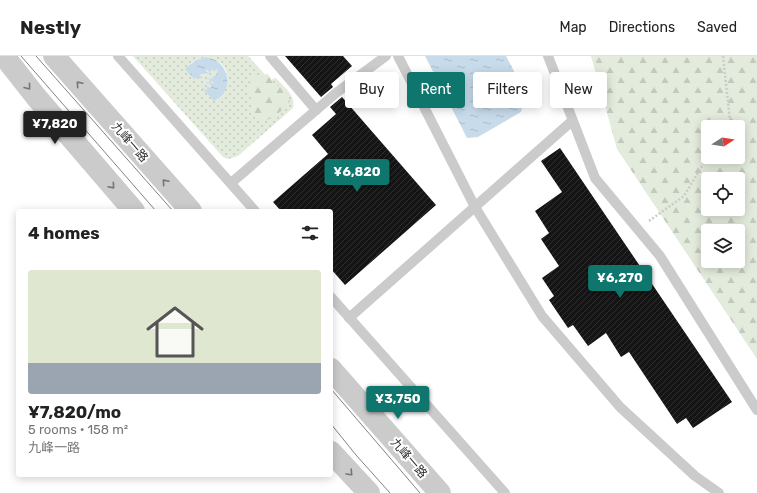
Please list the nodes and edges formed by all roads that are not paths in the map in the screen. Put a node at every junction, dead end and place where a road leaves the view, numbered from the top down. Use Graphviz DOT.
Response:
graph roads {
  1 [pos="4,56"];
  2 [pos="54,56"];
  3 [pos="118,56"];
  4 [pos="270,56"];
  5 [pos="386,56"];
  6 [pos="398,56"];
  7 [pos="548,56"];
  8 [pos="316,110"];
  9 [pos="572,121"];
  10 [pos="230,183"];
  11 [pos="475,207"];
  12 [pos="132,209"];
  13 [pos="189,209"];
  14 [pos="253,209"];
  15 [pos="333,299"];
  16 [pos="350,318"];
  17 [pos="333,372"];
  18 [pos="757,410"];
  19 [pos="333,454"];
  20 [pos="368,493"];
  21 [pos="440,493"];
  22 [pos="504,493"];
  23 [pos="719,493"];
  1 -- 12 [label="street, one-way"];
  13 -- 2 [label="street, 九峰一路, one-way"];
  3 -- 10 [label="lane"];
  4 -- 8 [label="lane"];
  5 -- 8 [label="lane"];
  6 -- 11 [label="lane"];
  7 -- 9 [label="lane"];
  8 -- 10 [label="lane"];
  9 -- 11 [label="lane"];
  9 -- 18 [label="lane"];
  10 -- 14 [label="lane"];
  11 -- 16 [label="lane"];
  11 -- 23 [label="lane"];
  15 -- 16 [label="lane"];
  16 -- 22 [label="lane"];
  17 -- 21 [label="street, 九峰一路"];
  19 -- 20 [label="street, one-way"];
}
